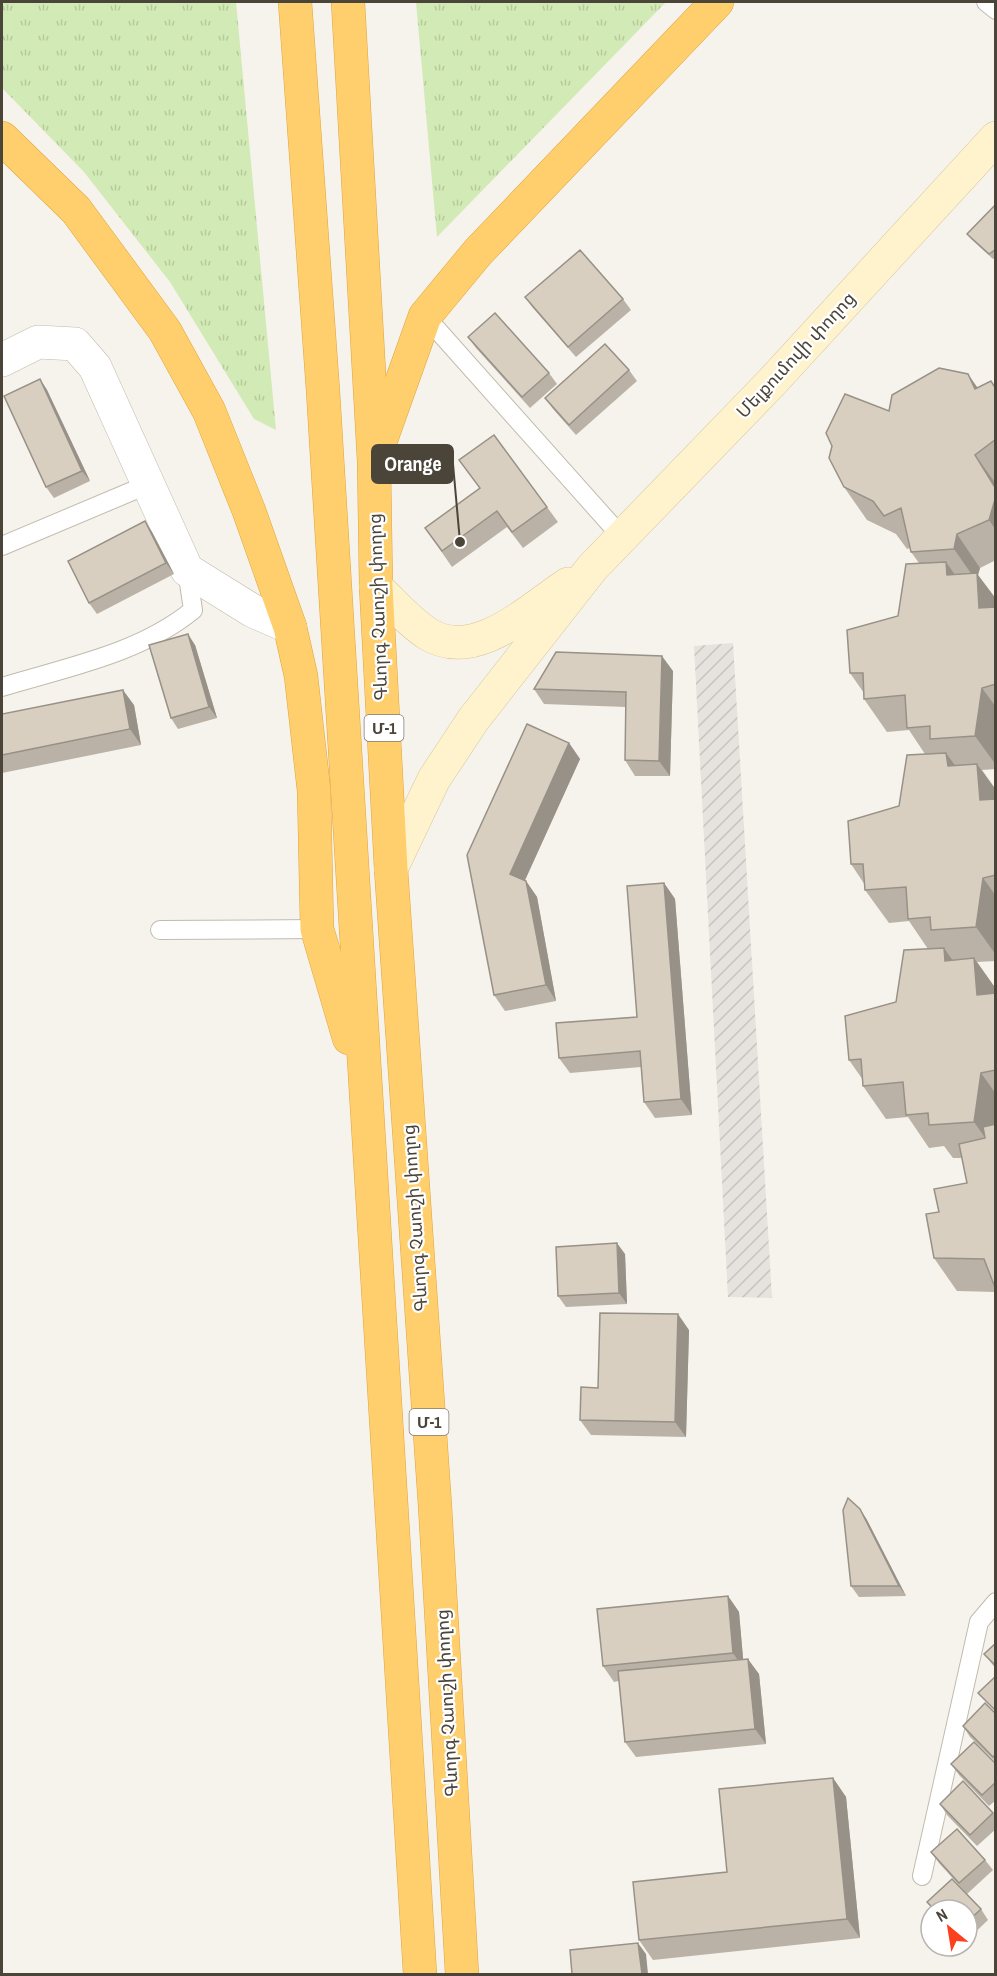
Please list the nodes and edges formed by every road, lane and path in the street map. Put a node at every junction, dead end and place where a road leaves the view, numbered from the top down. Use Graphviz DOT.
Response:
graph roads {
  1 [pos="295,2"];
  2 [pos="348,2"];
  3 [pos="717,2"];
  4 [pos="986,2"];
  5 [pos="996,10"];
  6 [pos="2,138"];
  7 [pos="996,138"];
  8 [pos="425,316"];
  9 [pos="2,360"];
  10 [pos="374,461"];
  11 [pos="149,484"];
  12 [pos="621,536"];
  13 [pos="2,546"];
  14 [pos="592,568"];
  15 [pos="187,570"];
  16 [pos="376,587"];
  17 [pos="290,627"];
  18 [pos="2,687"];
  19 [pos="391,869"];
  20 [pos="317,929"];
  21 [pos="160,930"];
  22 [pos="366,1097"];
  23 [pos="996,1602"];
  24 [pos="922,1876"];
  25 [pos="420,1974"];
  26 [pos="462,1974"];
  1 -- 22 [label="highway"];
  2 -- 10 [label="highway, Գևորգ Չաուշի փողոց"];
  3 -- 8 [label="highway"];
  4 -- 5 [label="lane"];
  6 -- 17 [label="highway"];
  7 -- 12 [label="street, Մելքումովի փողոց"];
  8 -- 10 [label="highway"];
  8 -- 12 [label="lane"];
  9 -- 11 [label="street"];
  10 -- 16 [label="highway, Գևորգ Չաուշի փողոց / Մ-1"];
  11 -- 13 [label="lane"];
  11 -- 15 [label="street"];
  12 -- 14 [label="street, Մելքումովի փողոց"];
  14 -- 16 [label="street, Մելքումովի փողոց"];
  14 -- 19 [label="street, Մելքումովի փողոց"];
  15 -- 17 [label="street"];
  15 -- 18 [label="lane"];
  16 -- 19 [label="highway, Գևորգ Չաուշի փողոց / Մ-1"];
  17 -- 20 [label="highway"];
  19 -- 26 [label="highway, Գևորգ Չաուշի փողոց / Մ-1"];
  20 -- 21 [label="lane"];
  20 -- 22 [label="highway"];
  22 -- 25 [label="highway, Մ-1"];
  23 -- 24 [label="lane"];
}
